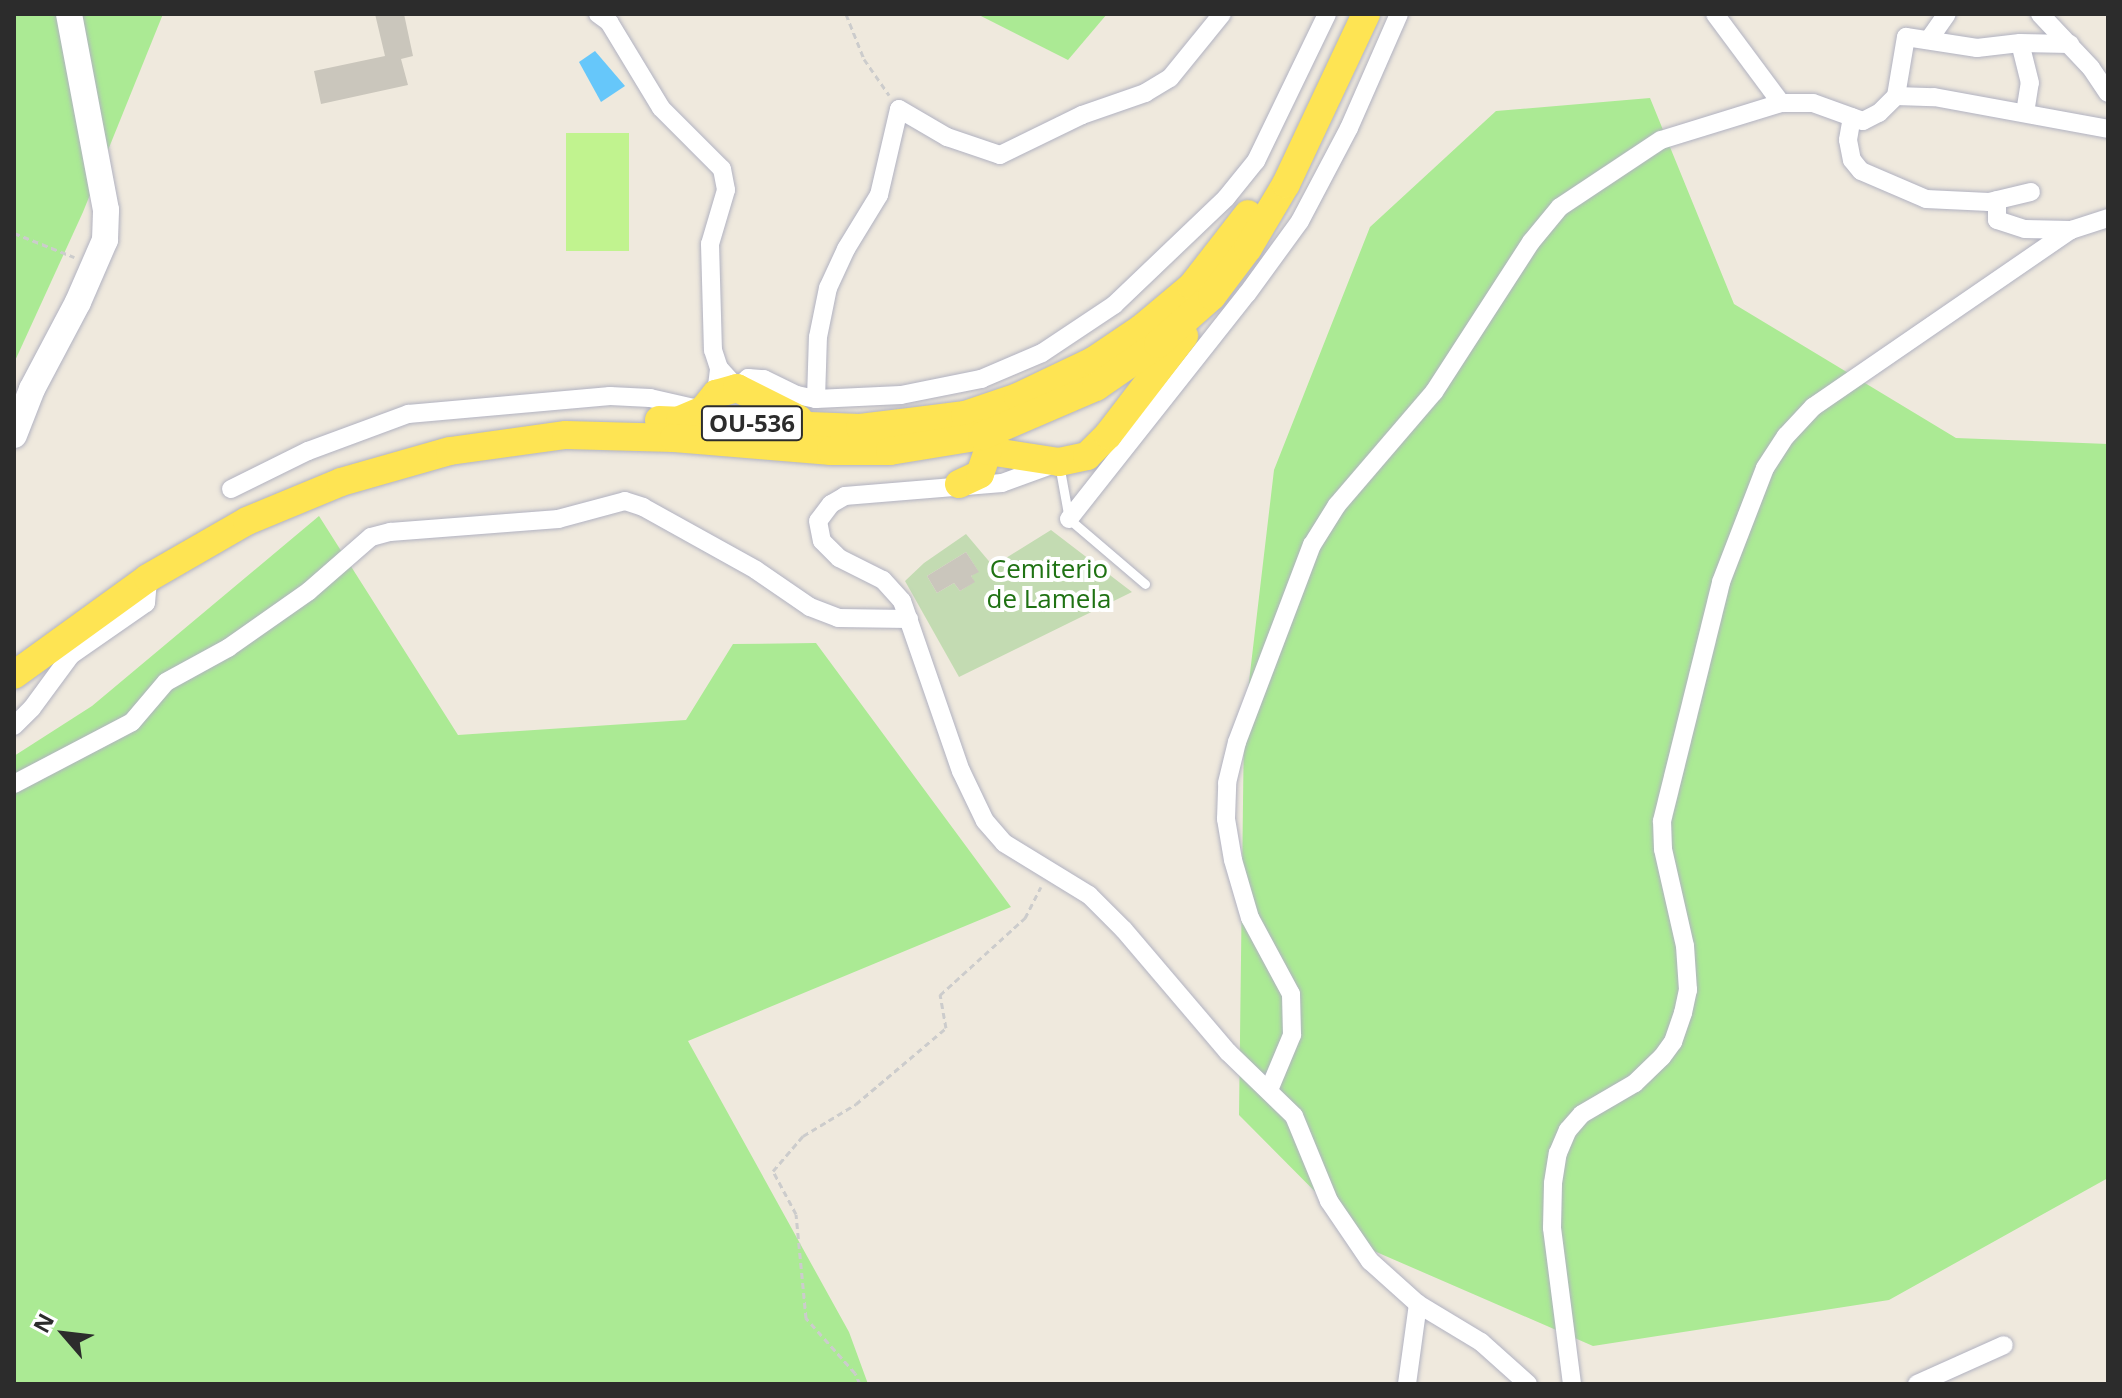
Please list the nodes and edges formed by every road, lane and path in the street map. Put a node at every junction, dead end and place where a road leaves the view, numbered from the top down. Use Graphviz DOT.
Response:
graph roads {
  1 [pos="69,14"];
  2 [pos="598,14"];
  3 [pos="846,14"];
  4 [pos="1222,14"];
  5 [pos="1327,14"];
  6 [pos="1351,14"];
  7 [pos="1366,14"];
  8 [pos="1399,14"];
  9 [pos="1715,14"];
  10 [pos="1947,14"];
  11 [pos="2040,14"];
  12 [pos="1930,38"];
  13 [pos="2020,43"];
  14 [pos="2070,44"];
  15 [pos="2108,93"];
  16 [pos="1896,96"];
  17 [pos="1781,103"];
  18 [pos="899,109"];
  19 [pos="2025,113"];
  20 [pos="1852,117"];
  21 [pos="2108,129"];
  22 [pos="2031,192"];
  23 [pos="1997,200"];
  24 [pos="2108,218"];
  25 [pos="2071,230"];
  26 [pos="14,233"];
  27 [pos="95,265"];
  28 [pos="1202,291"];
  29 [pos="1085,384"];
  30 [pos="713,395"];
  31 [pos="816,399"];
  32 [pos="738,422"];
  33 [pos="14,435"];
  34 [pos="842,436"];
  35 [pos="982,436"];
  36 [pos="1118,440"];
  37 [pos="1059,462"];
  38 [pos="959,484"];
  39 [pos="231,489"];
  40 [pos="1069,519"];
  41 [pos="1145,584"];
  42 [pos="909,619"];
  43 [pos="66,648"];
  44 [pos="20,664"];
  45 [pos="14,726"];
  46 [pos="14,784"];
  47 [pos="1049,871"];
  48 [pos="1269,1090"];
  49 [pos="1418,1304"];
  50 [pos="2004,1345"];
  51 [pos="860,1384"];
  52 [pos="1407,1384"];
  53 [pos="1528,1384"];
  54 [pos="1572,1384"];
  55 [pos="1917,1384"];
  1 -- 27 [label="street"];
  2 -- 30 [label="street"];
  3 -- 18 [label="path"];
  4 -- 18 [label="street"];
  5 -- 31 [label="street"];
  6 -- 28 [label="main road, OU-536"];
  7 -- 28 [label="main road, OU-536"];
  8 -- 36 [label="street"];
  9 -- 17 [label="street"];
  10 -- 12 [label="street"];
  11 -- 14 [label="street"];
  12 -- 13 [label="street"];
  12 -- 16 [label="street"];
  13 -- 14 [label="street"];
  13 -- 19 [label="street"];
  14 -- 15 [label="street"];
  16 -- 19 [label="street"];
  16 -- 20 [label="street"];
  17 -- 20 [label="street"];
  17 -- 48 [label="street"];
  18 -- 31 [label="street"];
  19 -- 21 [label="street"];
  20 -- 23 [label="street"];
  22 -- 23 [label="street"];
  23 -- 25 [label="street"];
  24 -- 25 [label="street"];
  25 -- 54 [label="street"];
  26 -- 27 [label="path"];
  27 -- 33 [label="street"];
  28 -- 29 [label="main road"];
  28 -- 34 [label="main road, OU-536"];
  28 -- 36 [label="main road"];
  29 -- 35 [label="main road"];
  29 -- 36 [label="main road"];
  30 -- 31 [label="street"];
  30 -- 32 [label="main road, OU-536"];
  30 -- 32 [label="main road"];
  30 -- 34 [label="main road"];
  30 -- 39 [label="street"];
  30 -- 44 [label="main road, OU-536"];
  32 -- 34 [label="main road, OU-536"];
  34 -- 35 [label="main road"];
  34 -- 43 [label="main road, OU-536"];
  35 -- 37 [label="main road"];
  35 -- 38 [label="main road"];
  36 -- 37 [label="main road"];
  36 -- 40 [label="street"];
  37 -- 38 [label="street"];
  37 -- 40 [label="lane"];
  38 -- 42 [label="street"];
  40 -- 41 [label="lane"];
  42 -- 46 [label="street"];
  42 -- 47 [label="street"];
  43 -- 44 [label="main road, OU-536"];
  43 -- 45 [label="street"];
  47 -- 48 [label="street"];
  47 -- 51 [label="path"];
  48 -- 49 [label="street"];
  49 -- 52 [label="street"];
  49 -- 53 [label="street"];
  50 -- 55 [label="street"];
}
